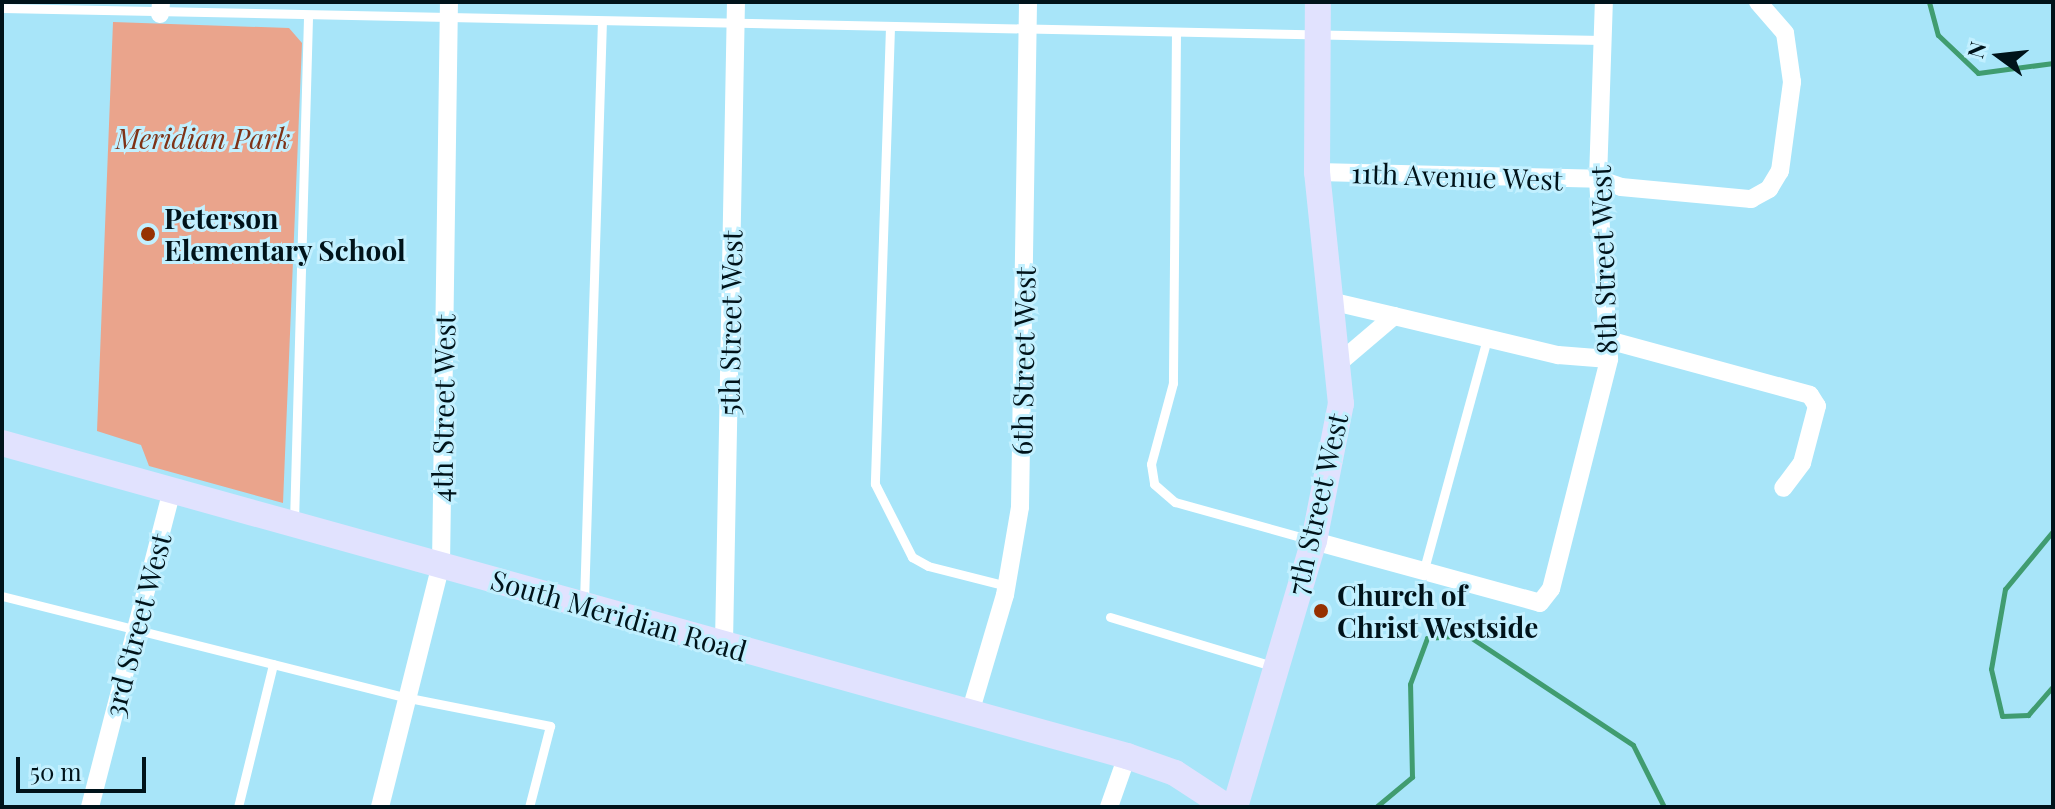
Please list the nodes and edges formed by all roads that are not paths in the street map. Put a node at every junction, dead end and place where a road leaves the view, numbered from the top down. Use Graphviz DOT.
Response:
graph roads {
  1 [pos="736,2"];
  2 [pos="1028,2"];
  3 [pos="1318,2"];
  4 [pos="1604,2"];
  5 [pos="1758,2"];
  6 [pos="2,8"];
  7 [pos="161,8"];
  8 [pos="449,11"];
  9 [pos="308,18"];
  10 [pos="602,21"];
  11 [pos="735,23"];
  12 [pos="890,27"];
  13 [pos="1028,30"];
  14 [pos="1176,32"];
  15 [pos="1318,34"];
  16 [pos="1602,40"];
  17 [pos="1317,172"];
  18 [pos="1598,179"];
  19 [pos="1330,301"];
  20 [pos="1394,316"];
  21 [pos="1487,338"];
  22 [pos="1608,340"];
  23 [pos="1609,359"];
  24 [pos="1340,362"];
  25 [pos="2,443"];
  26 [pos="1783,488"];
  27 [pos="172,490"];
  28 [pos="294,522"];
  29 [pos="1314,541"];
  30 [pos="441,565"];
  31 [pos="1424,569"];
  32 [pos="1007,586"];
  33 [pos="2,596"];
  34 [pos="583,604"];
  35 [pos="1110,617"];
  36 [pos="136,628"];
  37 [pos="724,643"];
  38 [pos="273,664"];
  39 [pos="1276,667"];
  40 [pos="409,698"];
  41 [pos="970,713"];
  42 [pos="1127,756"];
  43 [pos="90,807"];
  44 [pos="238,807"];
  45 [pos="380,807"];
  46 [pos="529,807"];
  47 [pos="1109,807"];
  48 [pos="1227,807"];
  49 [pos="1235,807"];
  1 -- 11 [label="street, 5th Street West"];
  2 -- 13 [label="street, 6th Street West"];
  3 -- 15 [label="street, 7th Street West"];
  4 -- 16 [label="street, 8th Street West"];
  5 -- 18 [label="street, 11th Avenue West"];
  6 -- 7 [label="lane"];
  7 -- 9 [label="lane"];
  8 -- 9 [label="lane"];
  8 -- 10 [label="lane"];
  8 -- 30 [label="street, 4th Street West"];
  9 -- 28 [label="lane"];
  10 -- 11 [label="lane"];
  10 -- 34 [label="lane"];
  11 -- 12 [label="lane"];
  11 -- 37 [label="street, 5th Street West"];
  12 -- 13 [label="lane"];
  12 -- 32 [label="lane"];
  13 -- 14 [label="lane"];
  13 -- 32 [label="street, 6th Street West"];
  14 -- 15 [label="lane"];
  14 -- 29 [label="lane"];
  15 -- 16 [label="lane"];
  15 -- 17 [label="street, 7th Street West"];
  16 -- 18 [label="street, 8th Street West"];
  17 -- 18 [label="street, 11th Avenue West"];
  17 -- 19 [label="street, 7th Street West"];
  18 -- 22 [label="street, 8th Street West"];
  19 -- 20 [label="street"];
  19 -- 24 [label="street, 7th Street West"];
  20 -- 21 [label="street"];
  20 -- 24 [label="street"];
  21 -- 23 [label="street"];
  21 -- 31 [label="lane"];
  22 -- 23 [label="street, 8th Street West"];
  22 -- 26 [label="street"];
  23 -- 31 [label="street, 8th Street West"];
  24 -- 29 [label="street, 7th Street West"];
  25 -- 27 [label="street, South Meridian Road"];
  27 -- 28 [label="street, South Meridian Road"];
  27 -- 36 [label="street, 3rd Street West"];
  28 -- 30 [label="street, South Meridian Road"];
  29 -- 31 [label="street"];
  29 -- 39 [label="street, 7th Street West"];
  30 -- 34 [label="street, South Meridian Road"];
  30 -- 40 [label="street, 4th Street West"];
  32 -- 41 [label="street, 6th Street West"];
  33 -- 36 [label="lane"];
  34 -- 37 [label="street, South Meridian Road"];
  35 -- 39 [label="lane"];
  36 -- 38 [label="lane"];
  36 -- 43 [label="street, 3rd Street West"];
  37 -- 41 [label="street, South Meridian Road"];
  38 -- 40 [label="lane"];
  38 -- 44 [label="lane"];
  39 -- 49 [label="street, 7th Street West"];
  40 -- 45 [label="street, 4th Street West"];
  40 -- 46 [label="lane"];
  41 -- 42 [label="street, South Meridian Road"];
  42 -- 47 [label="street"];
  42 -- 48 [label="street, South Meridian Road"];
}
